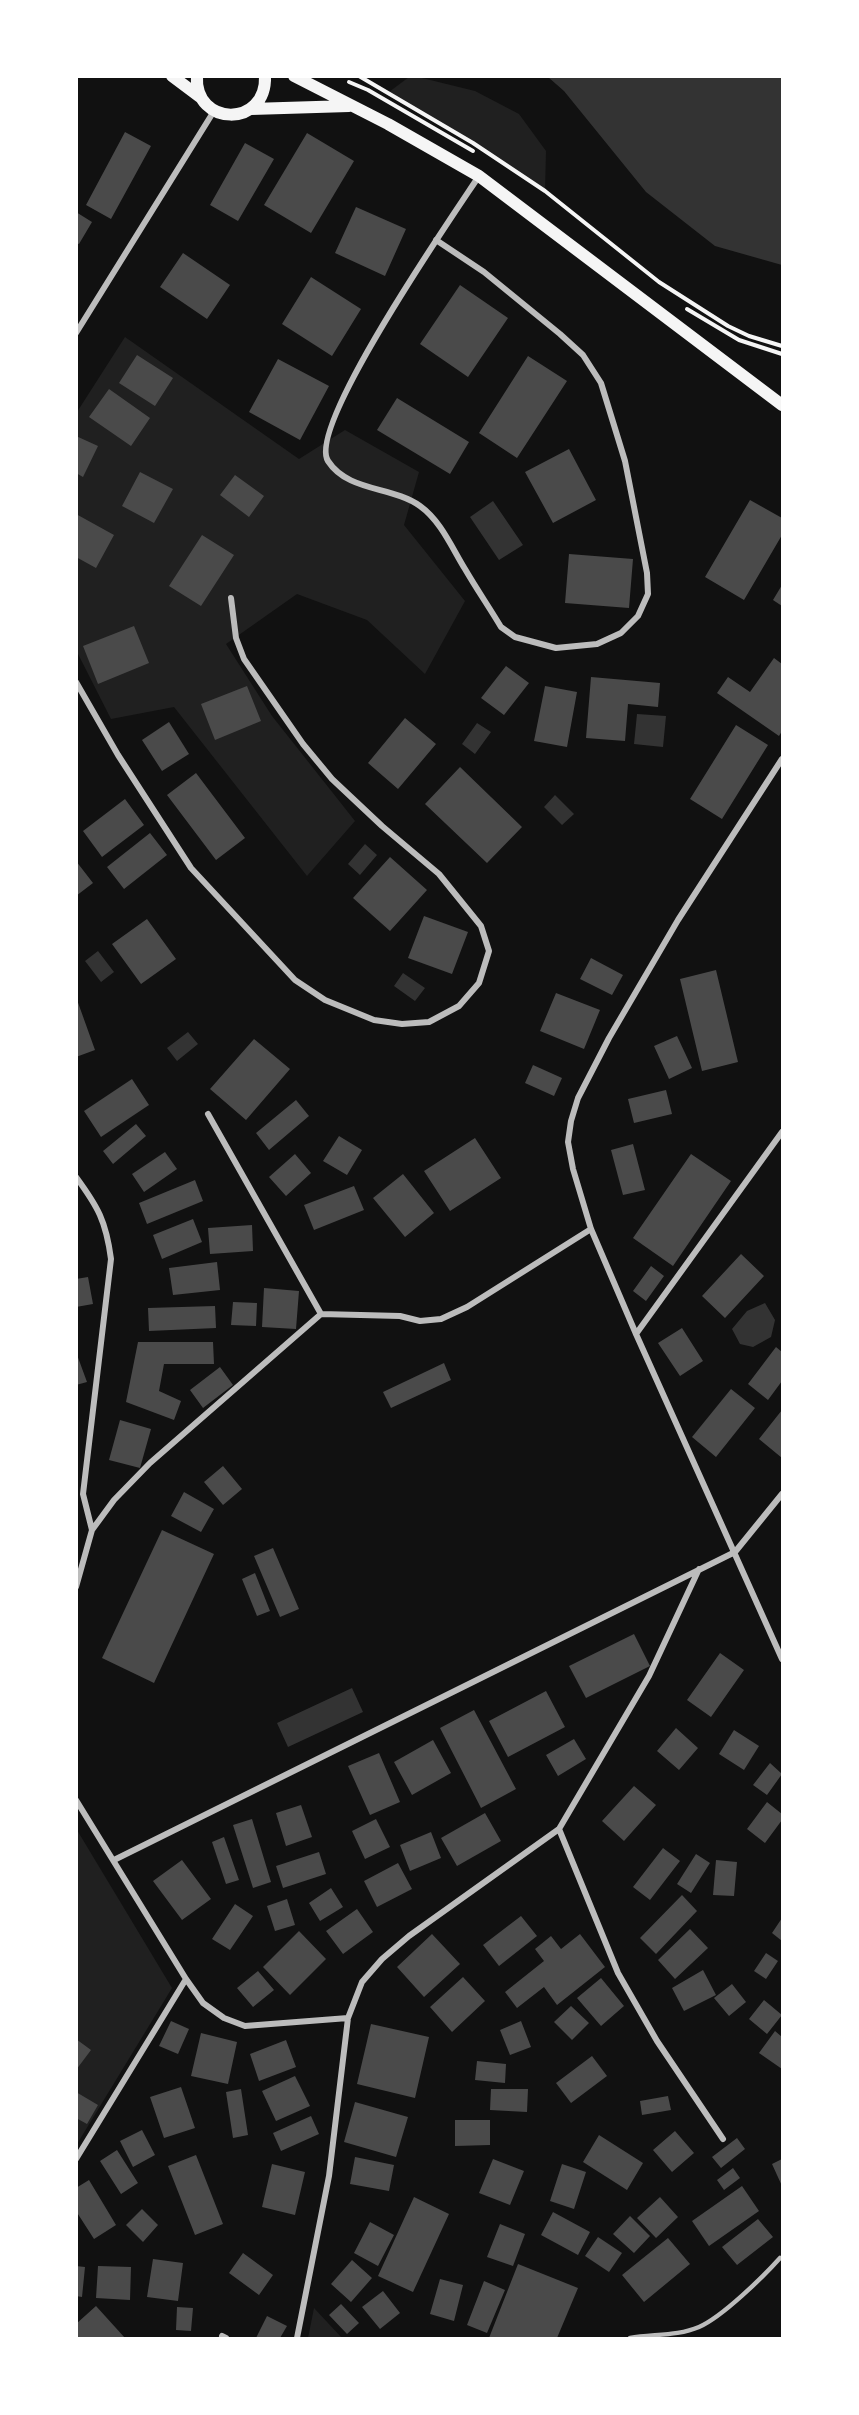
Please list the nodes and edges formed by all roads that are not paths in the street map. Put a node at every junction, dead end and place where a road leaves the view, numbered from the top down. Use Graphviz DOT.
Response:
graph roads {
  1 [pos="172,76"];
  2 [pos="197,76"];
  3 [pos="265,76"];
  4 [pos="294,76"];
  5 [pos="201,98"];
  6 [pos="350,106"];
  7 [pos="251,109"];
  8 [pos="214,111"];
  9 [pos="479,176"];
  10 [pos="436,240"];
  11 [pos="76,333"];
  12 [pos="783,405"];
  13 [pos="231,598"];
  14 [pos="76,682"];
  15 [pos="783,759"];
  16 [pos="208,1114"];
  17 [pos="783,1132"];
  18 [pos="76,1177"];
  19 [pos="591,1229"];
  20 [pos="321,1314"];
  21 [pos="636,1334"];
  22 [pos="783,1494"];
  23 [pos="92,1530"];
  24 [pos="735,1552"];
  25 [pos="78,1569"];
  26 [pos="699,1569"];
  27 [pos="76,1587"];
  28 [pos="783,1659"];
  29 [pos="76,1800"];
  30 [pos="559,1829"];
  31 [pos="114,1860"];
  32 [pos="186,1979"];
  33 [pos="348,2018"];
  34 [pos="723,2139"];
  35 [pos="76,2159"];
  36 [pos="780,2258"];
  37 [pos="297,2338"];
  38 [pos="630,2338"];
  1 -- 5 [label="main road"];
  2 -- 5 [label="main road"];
  3 -- 7 [label="main road"];
  4 -- 6 [label="main road"];
  5 -- 8 [label="main road"];
  6 -- 7 [label="main road"];
  6 -- 9 [label="main road"];
  7 -- 8 [label="main road"];
  8 -- 11 [label="street"];
  9 -- 10 [label="street"];
  9 -- 12 [label="main road"];
  10 -- 10 [label="street"];
  13 -- 14 [label="street"];
  15 -- 19 [label="street"];
  16 -- 20 [label="street"];
  17 -- 21 [label="street"];
  18 -- 23 [label="street"];
  19 -- 20 [label="street"];
  19 -- 21 [label="street"];
  20 -- 23 [label="street"];
  21 -- 24 [label="street"];
  22 -- 24 [label="street"];
  23 -- 25 [label="street"];
  24 -- 26 [label="street"];
  24 -- 28 [label="street"];
  25 -- 27 [label="street"];
  26 -- 30 [label="street"];
  26 -- 31 [label="street"];
  29 -- 31 [label="street"];
  30 -- 33 [label="street"];
  30 -- 34 [label="street"];
  31 -- 32 [label="street"];
  32 -- 33 [label="street"];
  32 -- 35 [label="street"];
  33 -- 37 [label="street"];
  36 -- 38 [label="lane"];
}
